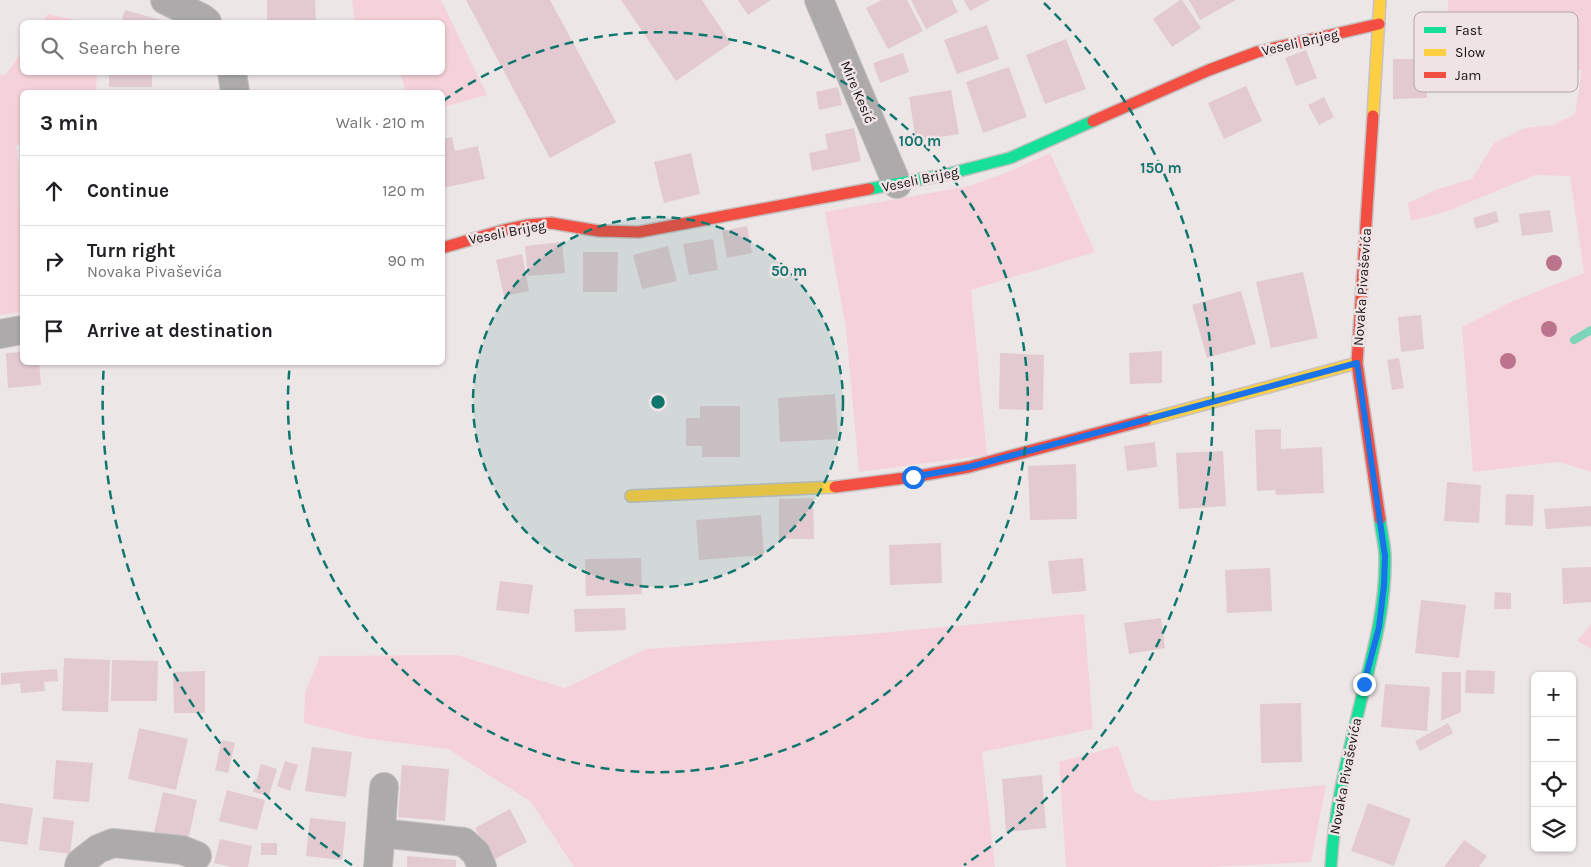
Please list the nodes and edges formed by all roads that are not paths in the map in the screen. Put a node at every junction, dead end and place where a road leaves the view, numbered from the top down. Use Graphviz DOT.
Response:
graph roads {
  1 [pos="164,0"];
  2 [pos="819,0"];
  3 [pos="1380,0"];
  4 [pos="204,20"];
  5 [pos="1379,24"];
  6 [pos="233,75"];
  7 [pos="236,90"];
  8 [pos="897,184"];
  9 [pos="445,247"];
  10 [pos="20,330"];
  11 [pos="0,334"];
  12 [pos="1357,363"];
  13 [pos="630,496"];
  14 [pos="384,787"];
  15 [pos="381,833"];
  16 [pos="197,856"];
  17 [pos="79,867"];
  18 [pos="378,867"];
  19 [pos="482,867"];
  20 [pos="1330,867"];
  1 -- 4 [label="street"];
  2 -- 8 [label="street, Mire Kesić"];
  3 -- 5 [label="street, Novaka Pivaševića"];
  5 -- 8 [label="street, Veseli Brijeg"];
  5 -- 12 [label="street, Novaka Pivaševića"];
  6 -- 7 [label="street"];
  8 -- 9 [label="street, Veseli Brijeg"];
  10 -- 11 [label="street"];
  12 -- 13 [label="street"];
  12 -- 20 [label="street, Novaka Pivaševića"];
  14 -- 15 [label="street"];
  15 -- 18 [label="street"];
  15 -- 19 [label="street"];
  16 -- 17 [label="street"];
}
